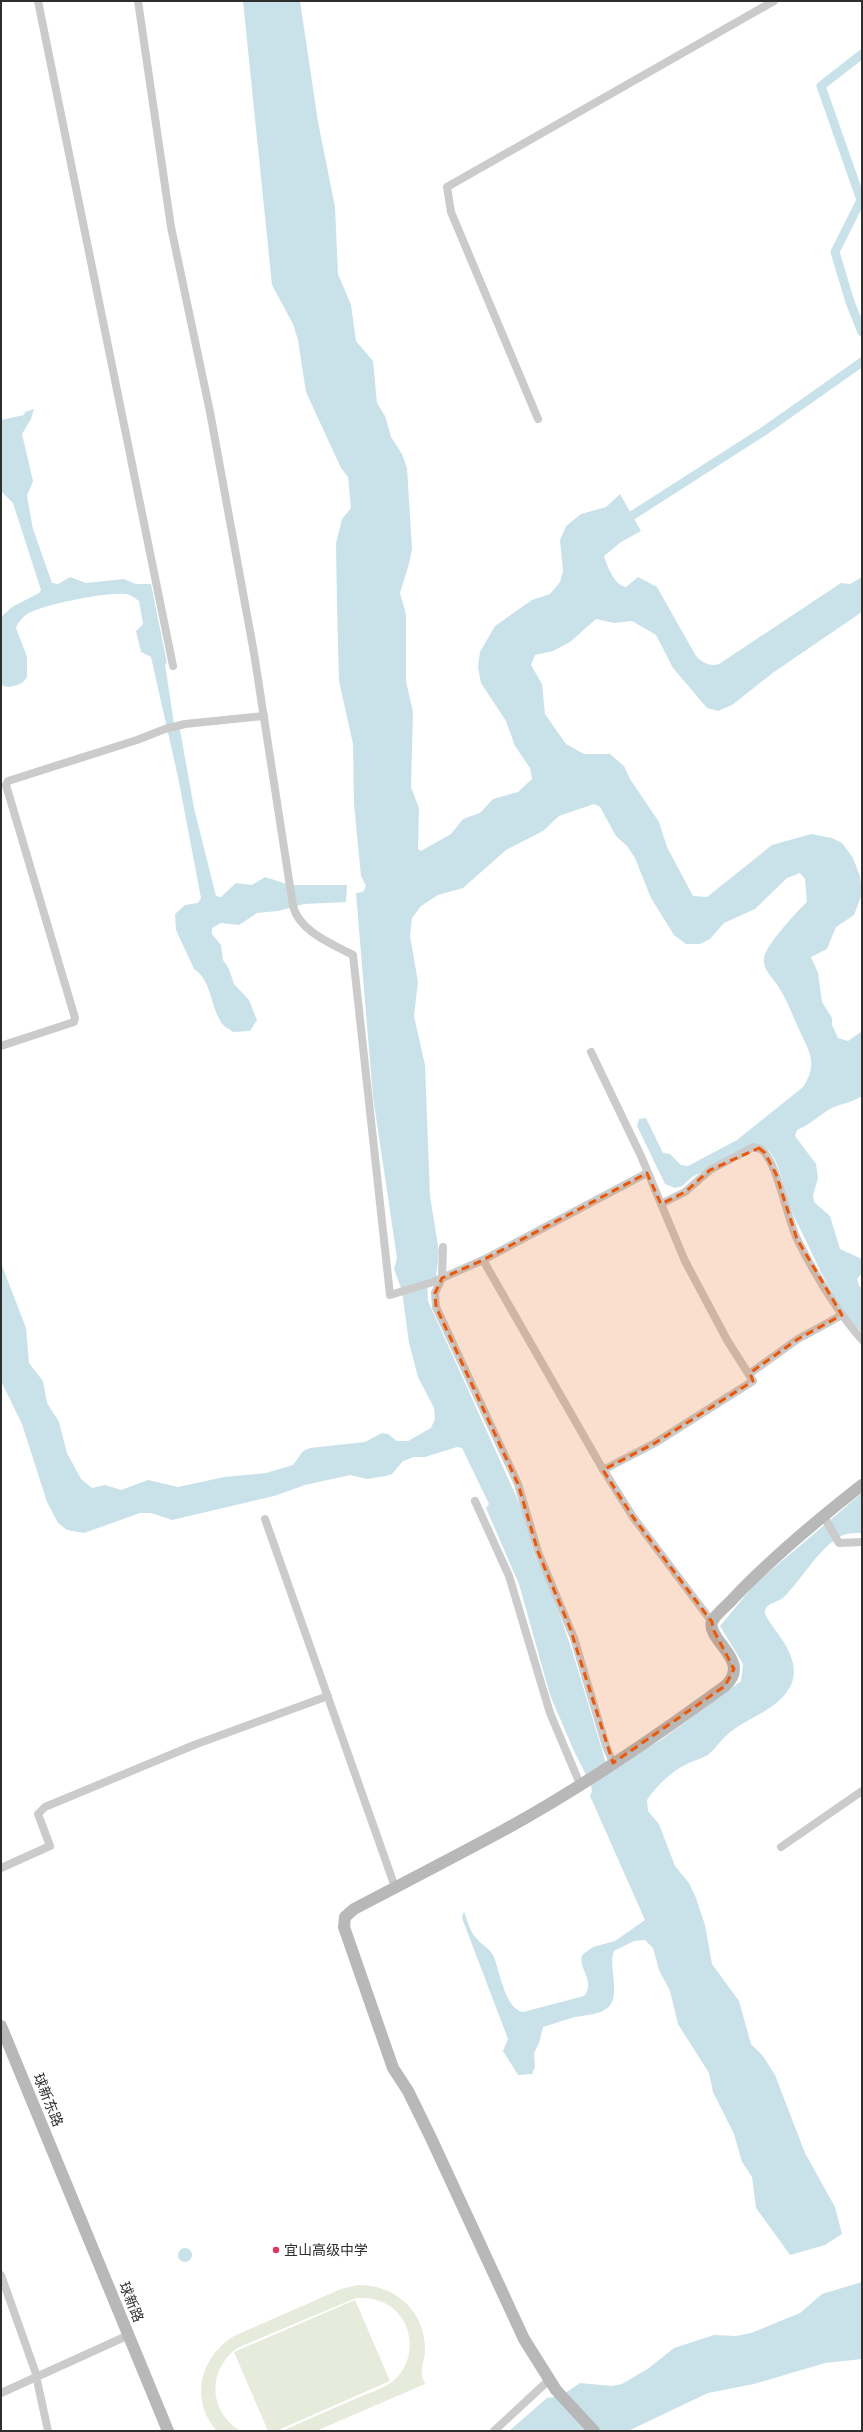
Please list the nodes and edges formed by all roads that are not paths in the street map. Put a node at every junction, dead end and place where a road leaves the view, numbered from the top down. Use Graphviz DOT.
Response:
graph roads {
  1 [pos="38,1"];
  2 [pos="138,1"];
  3 [pos="774,1"];
  4 [pos="538,419"];
  5 [pos="173,666"];
  6 [pos="264,716"];
  7 [pos="1,1046"];
  8 [pos="591,1052"];
  9 [pos="647,1173"];
  10 [pos="661,1204"];
  11 [pos="443,1247"];
  12 [pos="483,1260"];
  13 [pos="442,1278"];
  14 [pos="842,1315"];
  15 [pos="862,1340"];
  16 [pos="749,1374"];
  17 [pos="603,1470"];
  18 [pos="862,1485"];
  19 [pos="475,1501"];
  20 [pos="824,1517"];
  21 [pos="265,1519"];
  22 [pos="862,1542"];
  23 [pos="712,1622"];
  24 [pos="328,1696"];
  25 [pos="611,1764"];
  26 [pos="582,1783"];
  27 [pos="862,1791"];
  28 [pos="781,1847"];
  29 [pos="1,1868"];
  30 [pos="395,1887"];
  31 [pos="1,2026"];
  32 [pos="67,2185"];
  33 [pos="1,2275"];
  34 [pos="129,2335"];
  35 [pos="37,2377"];
  36 [pos="552,2385"];
  37 [pos="1,2393"];
  38 [pos="48,2431"];
  39 [pos="168,2431"];
  40 [pos="494,2431"];
  41 [pos="594,2431"];
  1 -- 5 [label="street"];
  2 -- 6 [label="street"];
  3 -- 4 [label="street"];
  6 -- 7 [label="street"];
  6 -- 13 [label="street"];
  8 -- 9 [label="street"];
  9 -- 10 [label="street"];
  9 -- 12 [label="street"];
  10 -- 14 [label="street"];
  10 -- 16 [label="street"];
  11 -- 13 [label="street"];
  12 -- 13 [label="street"];
  12 -- 17 [label="street"];
  13 -- 25 [label="street"];
  14 -- 15 [label="street"];
  14 -- 16 [label="street"];
  16 -- 17 [label="street"];
  17 -- 23 [label="street"];
  18 -- 20 [label="street"];
  19 -- 26 [label="street"];
  20 -- 22 [label="street"];
  20 -- 23 [label="street"];
  21 -- 24 [label="street"];
  23 -- 25 [label="street"];
  24 -- 29 [label="street"];
  24 -- 30 [label="street"];
  25 -- 26 [label="street"];
  26 -- 30 [label="street"];
  27 -- 28 [label="street"];
  30 -- 36 [label="street"];
  31 -- 32 [label="street, 球新东路"];
  32 -- 34 [label="street, 球新路"];
  33 -- 35 [label="street"];
  34 -- 35 [label="street"];
  34 -- 39 [label="street, 球新路"];
  35 -- 37 [label="street"];
  35 -- 38 [label="street"];
  36 -- 40 [label="street"];
  36 -- 41 [label="street"];
}
